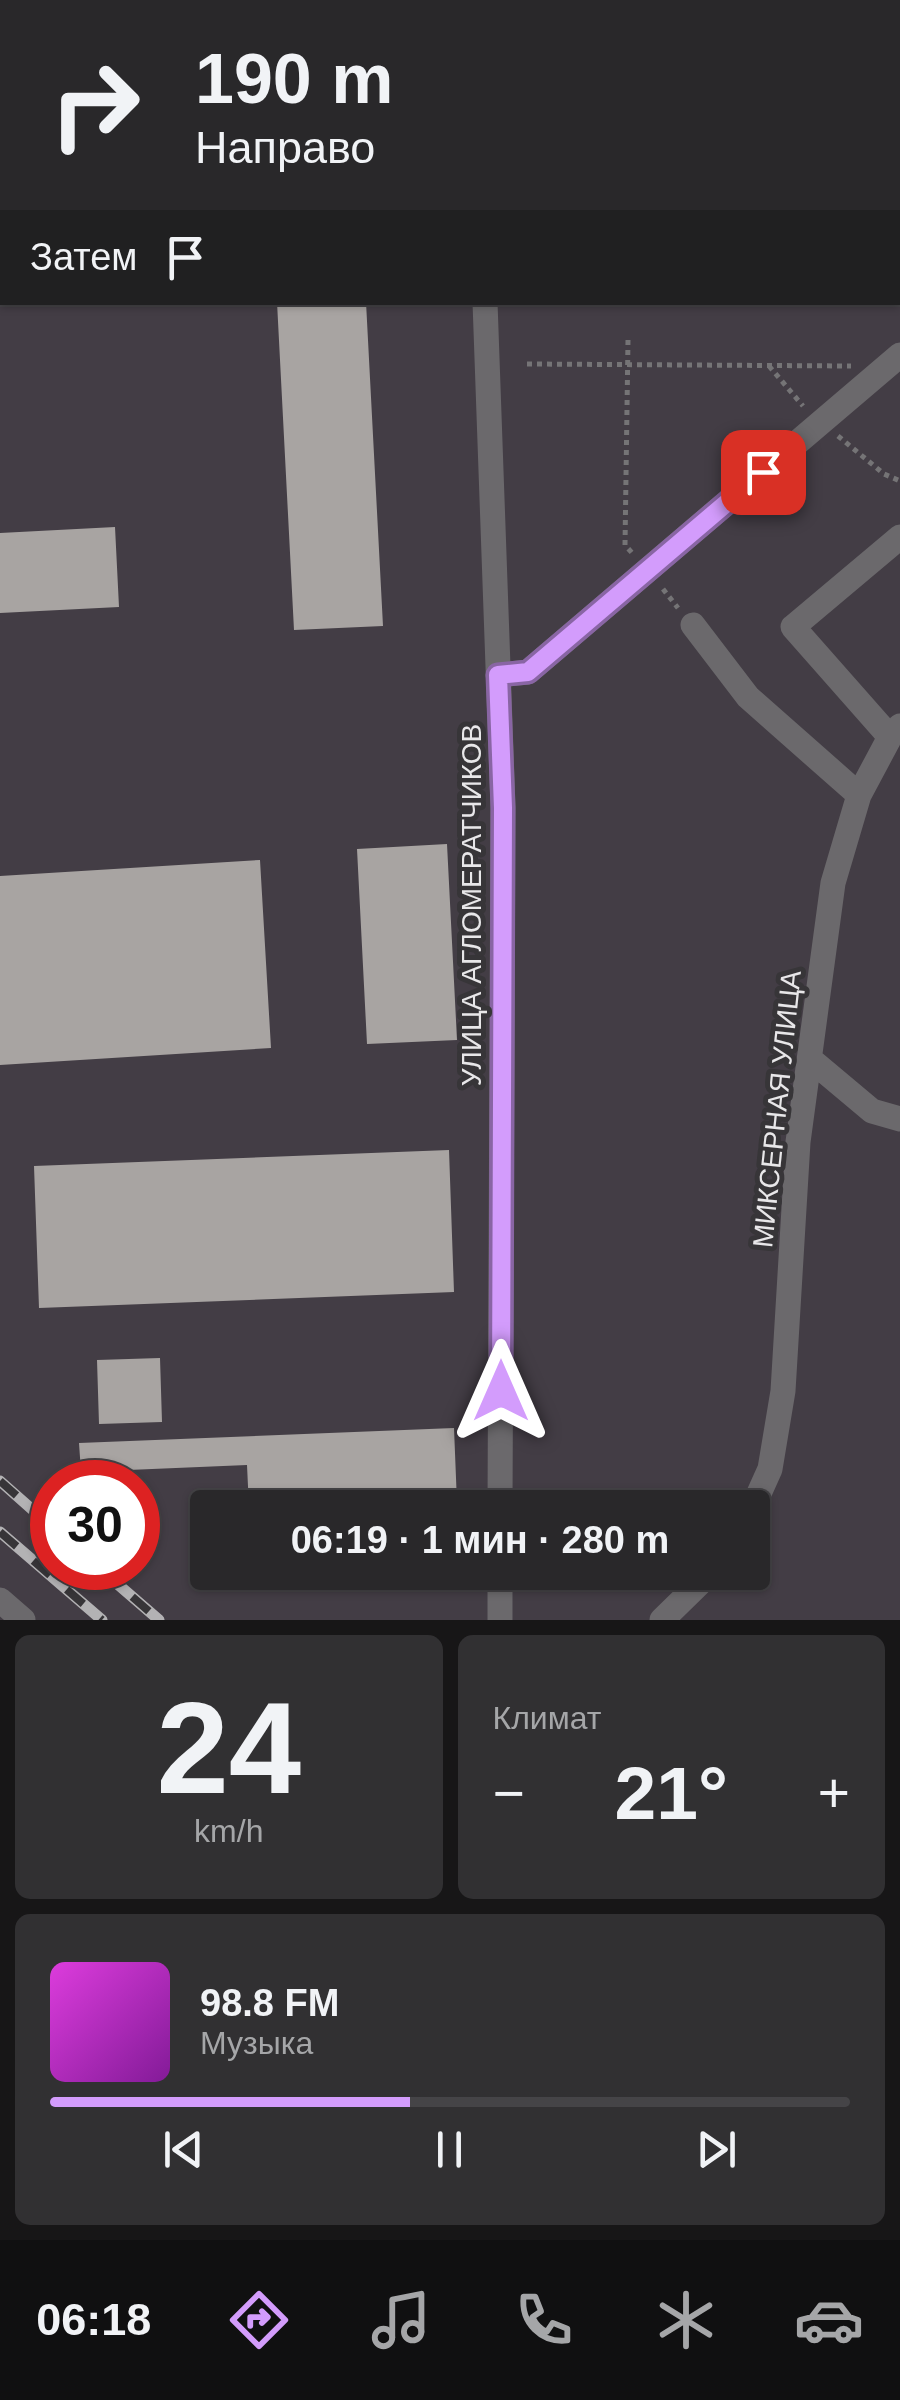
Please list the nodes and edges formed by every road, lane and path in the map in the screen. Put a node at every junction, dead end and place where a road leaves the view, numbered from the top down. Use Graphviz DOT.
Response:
graph roads {
  1 [pos="484,305"];
  2 [pos="628,340"];
  3 [pos="900,355"];
  4 [pos="527,364"];
  5 [pos="628,365"];
  6 [pos="864,366"];
  7 [pos="900,537"];
  8 [pos="647,571"];
  9 [pos="693,625"];
  10 [pos="498,675"];
  11 [pos="895,732"];
  12 [pos="859,795"];
  13 [pos="810,1059"];
  14 [pos="900,1119"];
  15 [pos="500,1490"];
  16 [pos="761,1490"];
  17 [pos="500,1590"];
  18 [pos="693,1590"];
  19 [pos="500,1620"];
  20 [pos="662,1620"];
  1 -- 10 [label="street, УЛИЦА АГЛОМЕРАТЧИКОВ"];
  2 -- 5 [label="path"];
  3 -- 8 [label="street"];
  4 -- 5 [label="path"];
  5 -- 6 [label="path"];
  5 -- 8 [label="path"];
  7 -- 11 [label="street"];
  8 -- 9 [label="path"];
  8 -- 10 [label="street"];
  9 -- 12 [label="street"];
  10 -- 15 [label="street, УЛИЦА АГЛОМЕРАТЧИКОВ"];
  11 -- 12 [label="street, МИКСЕРНАЯ УЛИЦА"];
  12 -- 13 [label="street, МИКСЕРНАЯ УЛИЦА"];
  13 -- 14 [label="street"];
  13 -- 16 [label="street, МИКСЕРНАЯ УЛИЦА"];
  17 -- 19 [label="street"];
  18 -- 20 [label="street"];
}
